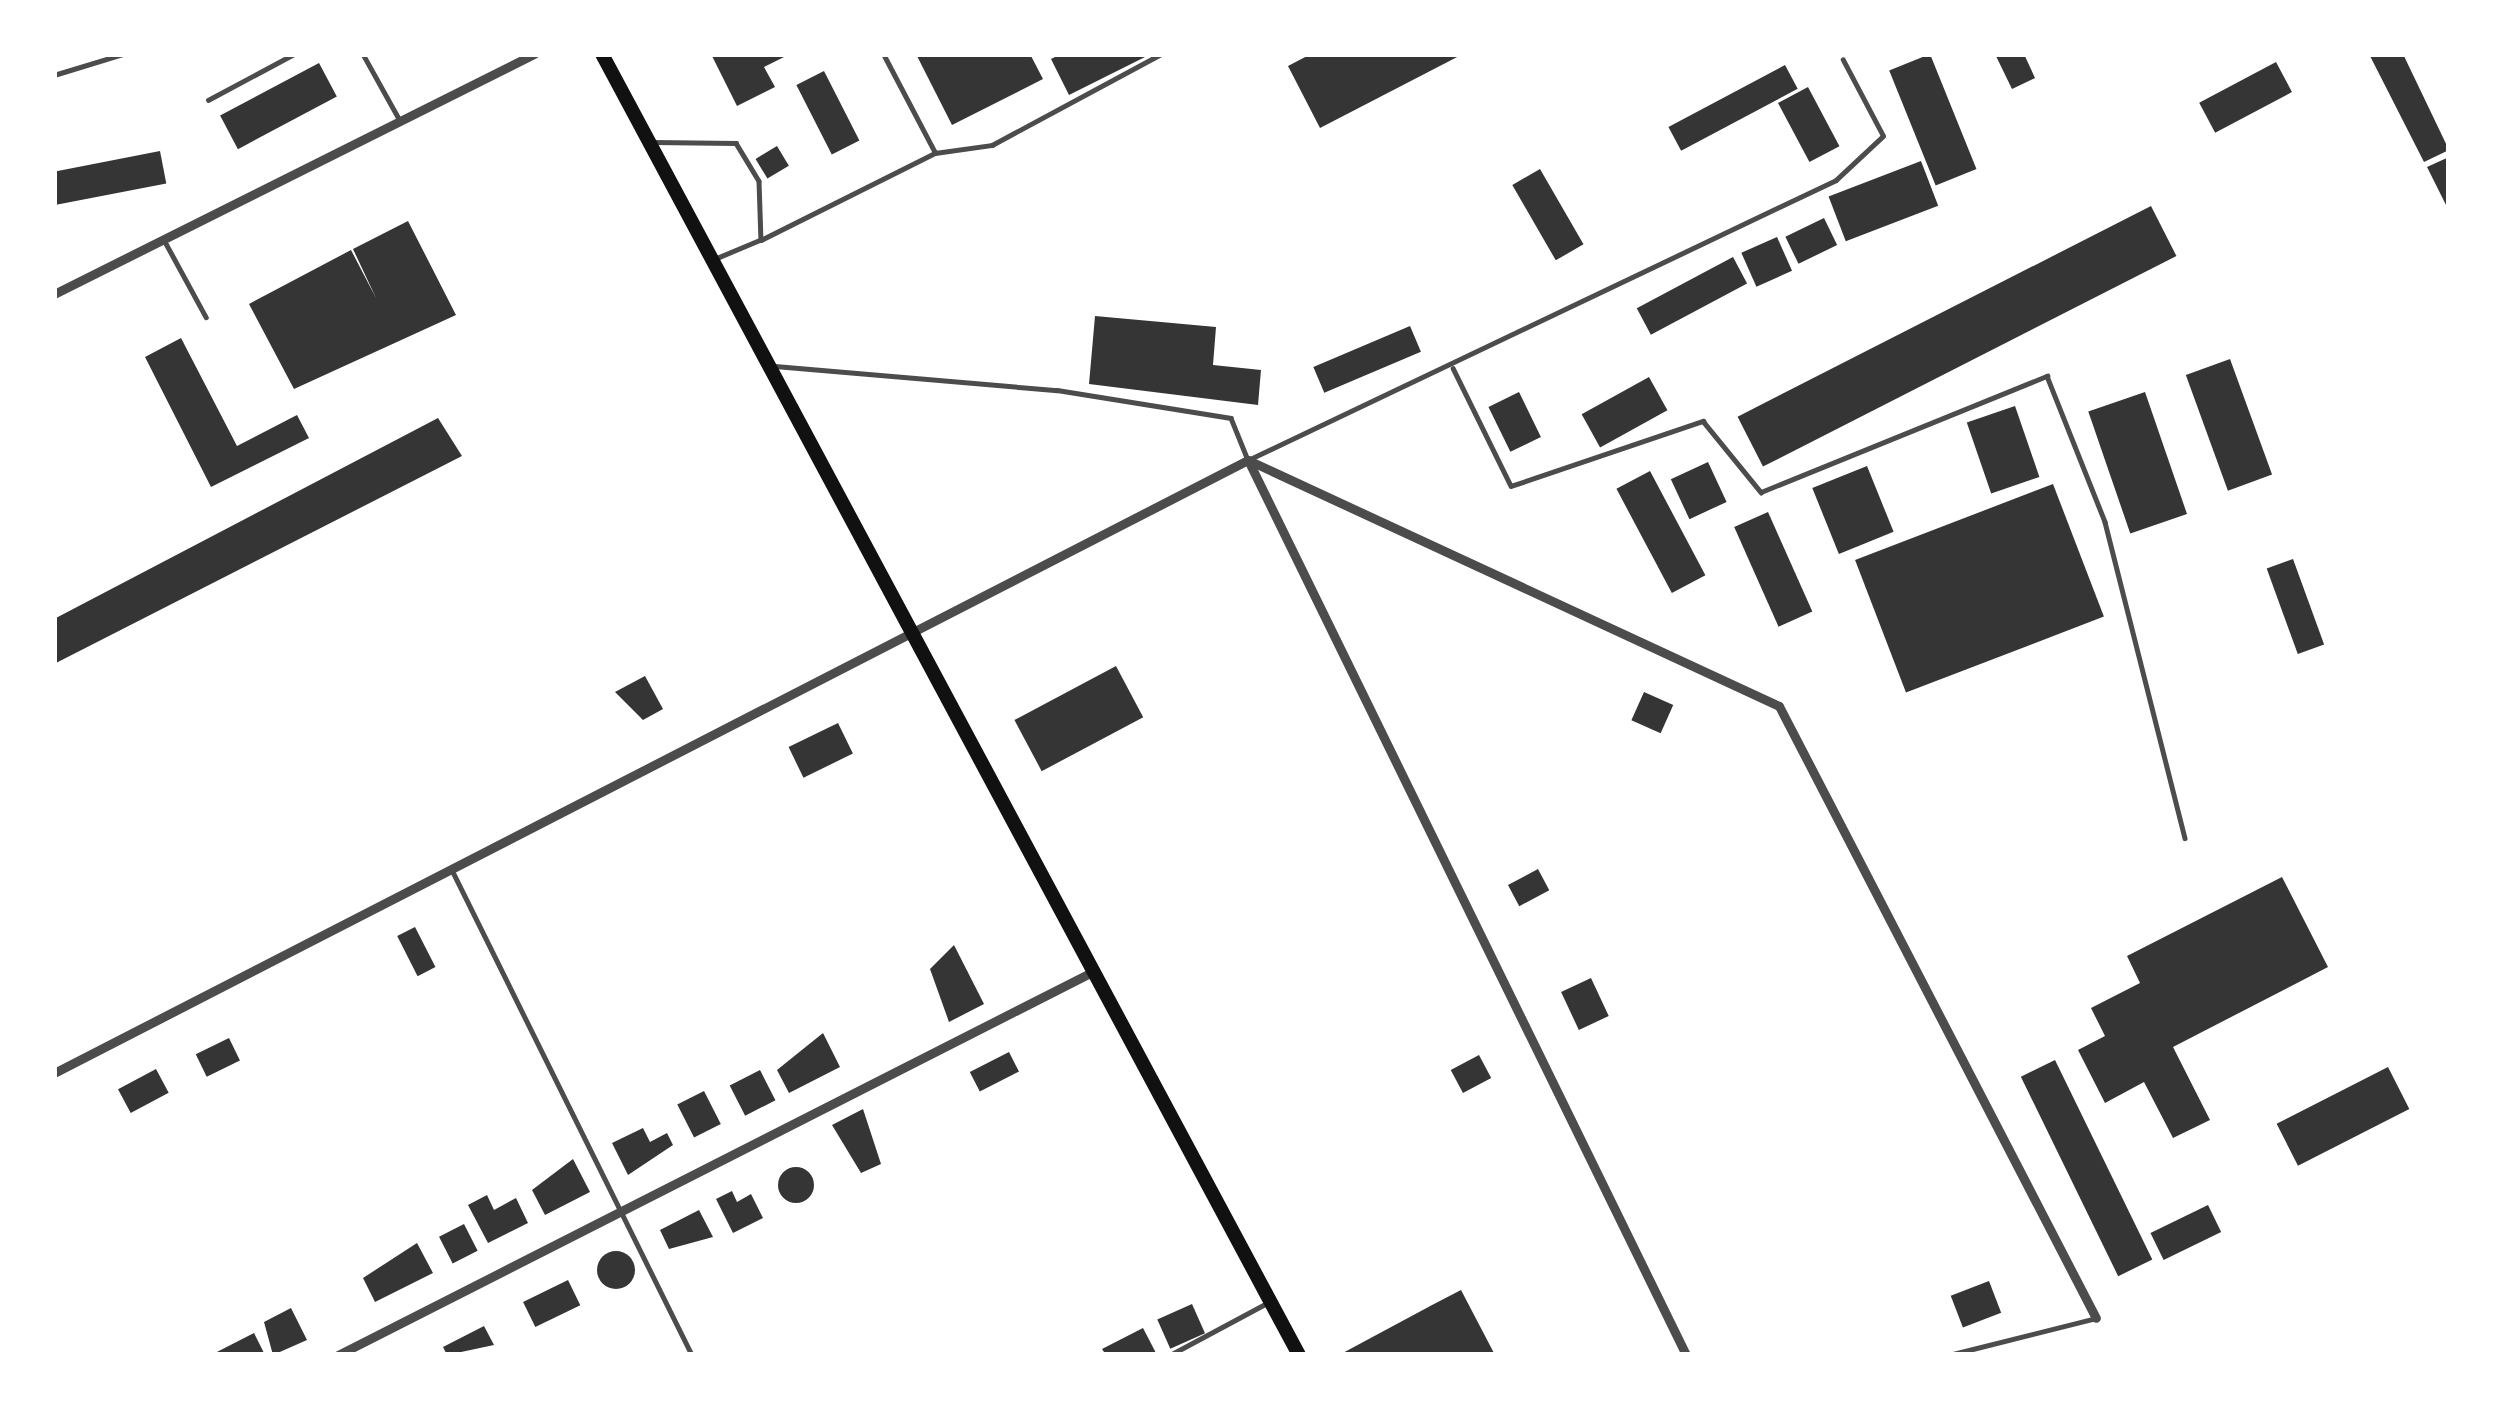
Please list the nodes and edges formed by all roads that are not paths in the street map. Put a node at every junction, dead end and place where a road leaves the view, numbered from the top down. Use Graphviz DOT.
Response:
graph roads {
  1 [pos="123,54"];
  2 [pos="294,54"];
  3 [pos="363,54"];
  4 [pos="534,54"];
  5 [pos="602,54"];
  6 [pos="884,54"];
  7 [pos="1161,54"];
  8 [pos="1843,60"];
  9 [pos="54,75"];
  10 [pos="208,100"];
  11 [pos="399,119"];
  12 [pos="650,142"];
  13 [pos="935,153"];
  14 [pos="163,238"];
  15 [pos="761,240"];
  16 [pos="712,260"];
  17 [pos="54,294"];
  18 [pos="206,317"];
  19 [pos="769,365"];
  20 [pos="1454,368"];
  21 [pos="1248,460"];
  22 [pos="908,631"];
  23 [pos="2186,838"];
  24 [pos="451,867"];
  25 [pos="1090,973"];
  26 [pos="54,1072"];
  27 [pos="619,1212"];
  28 [pos="1270,1301"];
  29 [pos="2096,1318"];
  30 [pos="338,1355"];
  31 [pos="692,1355"];
  32 [pos="1170,1355"];
  33 [pos="1299,1355"];
  34 [pos="1686,1355"];
  35 [pos="1949,1355"];
  1 -- 9 [label="lane"];
  2 -- 10 [label="lane"];
  3 -- 11 [label="lane"];
  4 -- 11 [label="street"];
  5 -- 12 [label="main road"];
  6 -- 13 [label="lane"];
  7 -- 13 [label="lane"];
  8 -- 20 [label="lane"];
  11 -- 14 [label="street"];
  12 -- 15 [label="lane"];
  12 -- 16 [label="main road"];
  13 -- 15 [label="lane"];
  14 -- 17 [label="street"];
  14 -- 18 [label="lane"];
  15 -- 16 [label="lane"];
  16 -- 19 [label="main road"];
  19 -- 21 [label="lane"];
  19 -- 22 [label="main road"];
  20 -- 21 [label="lane"];
  20 -- 23 [label="lane"];
  21 -- 22 [label="street"];
  21 -- 29 [label="street"];
  21 -- 34 [label="street"];
  22 -- 24 [label="street"];
  22 -- 25 [label="main road"];
  24 -- 26 [label="street"];
  24 -- 27 [label="lane"];
  25 -- 27 [label="street"];
  25 -- 28 [label="main road"];
  27 -- 30 [label="street"];
  27 -- 31 [label="lane"];
  28 -- 32 [label="lane"];
  28 -- 33 [label="main road"];
  29 -- 35 [label="lane"];
}
